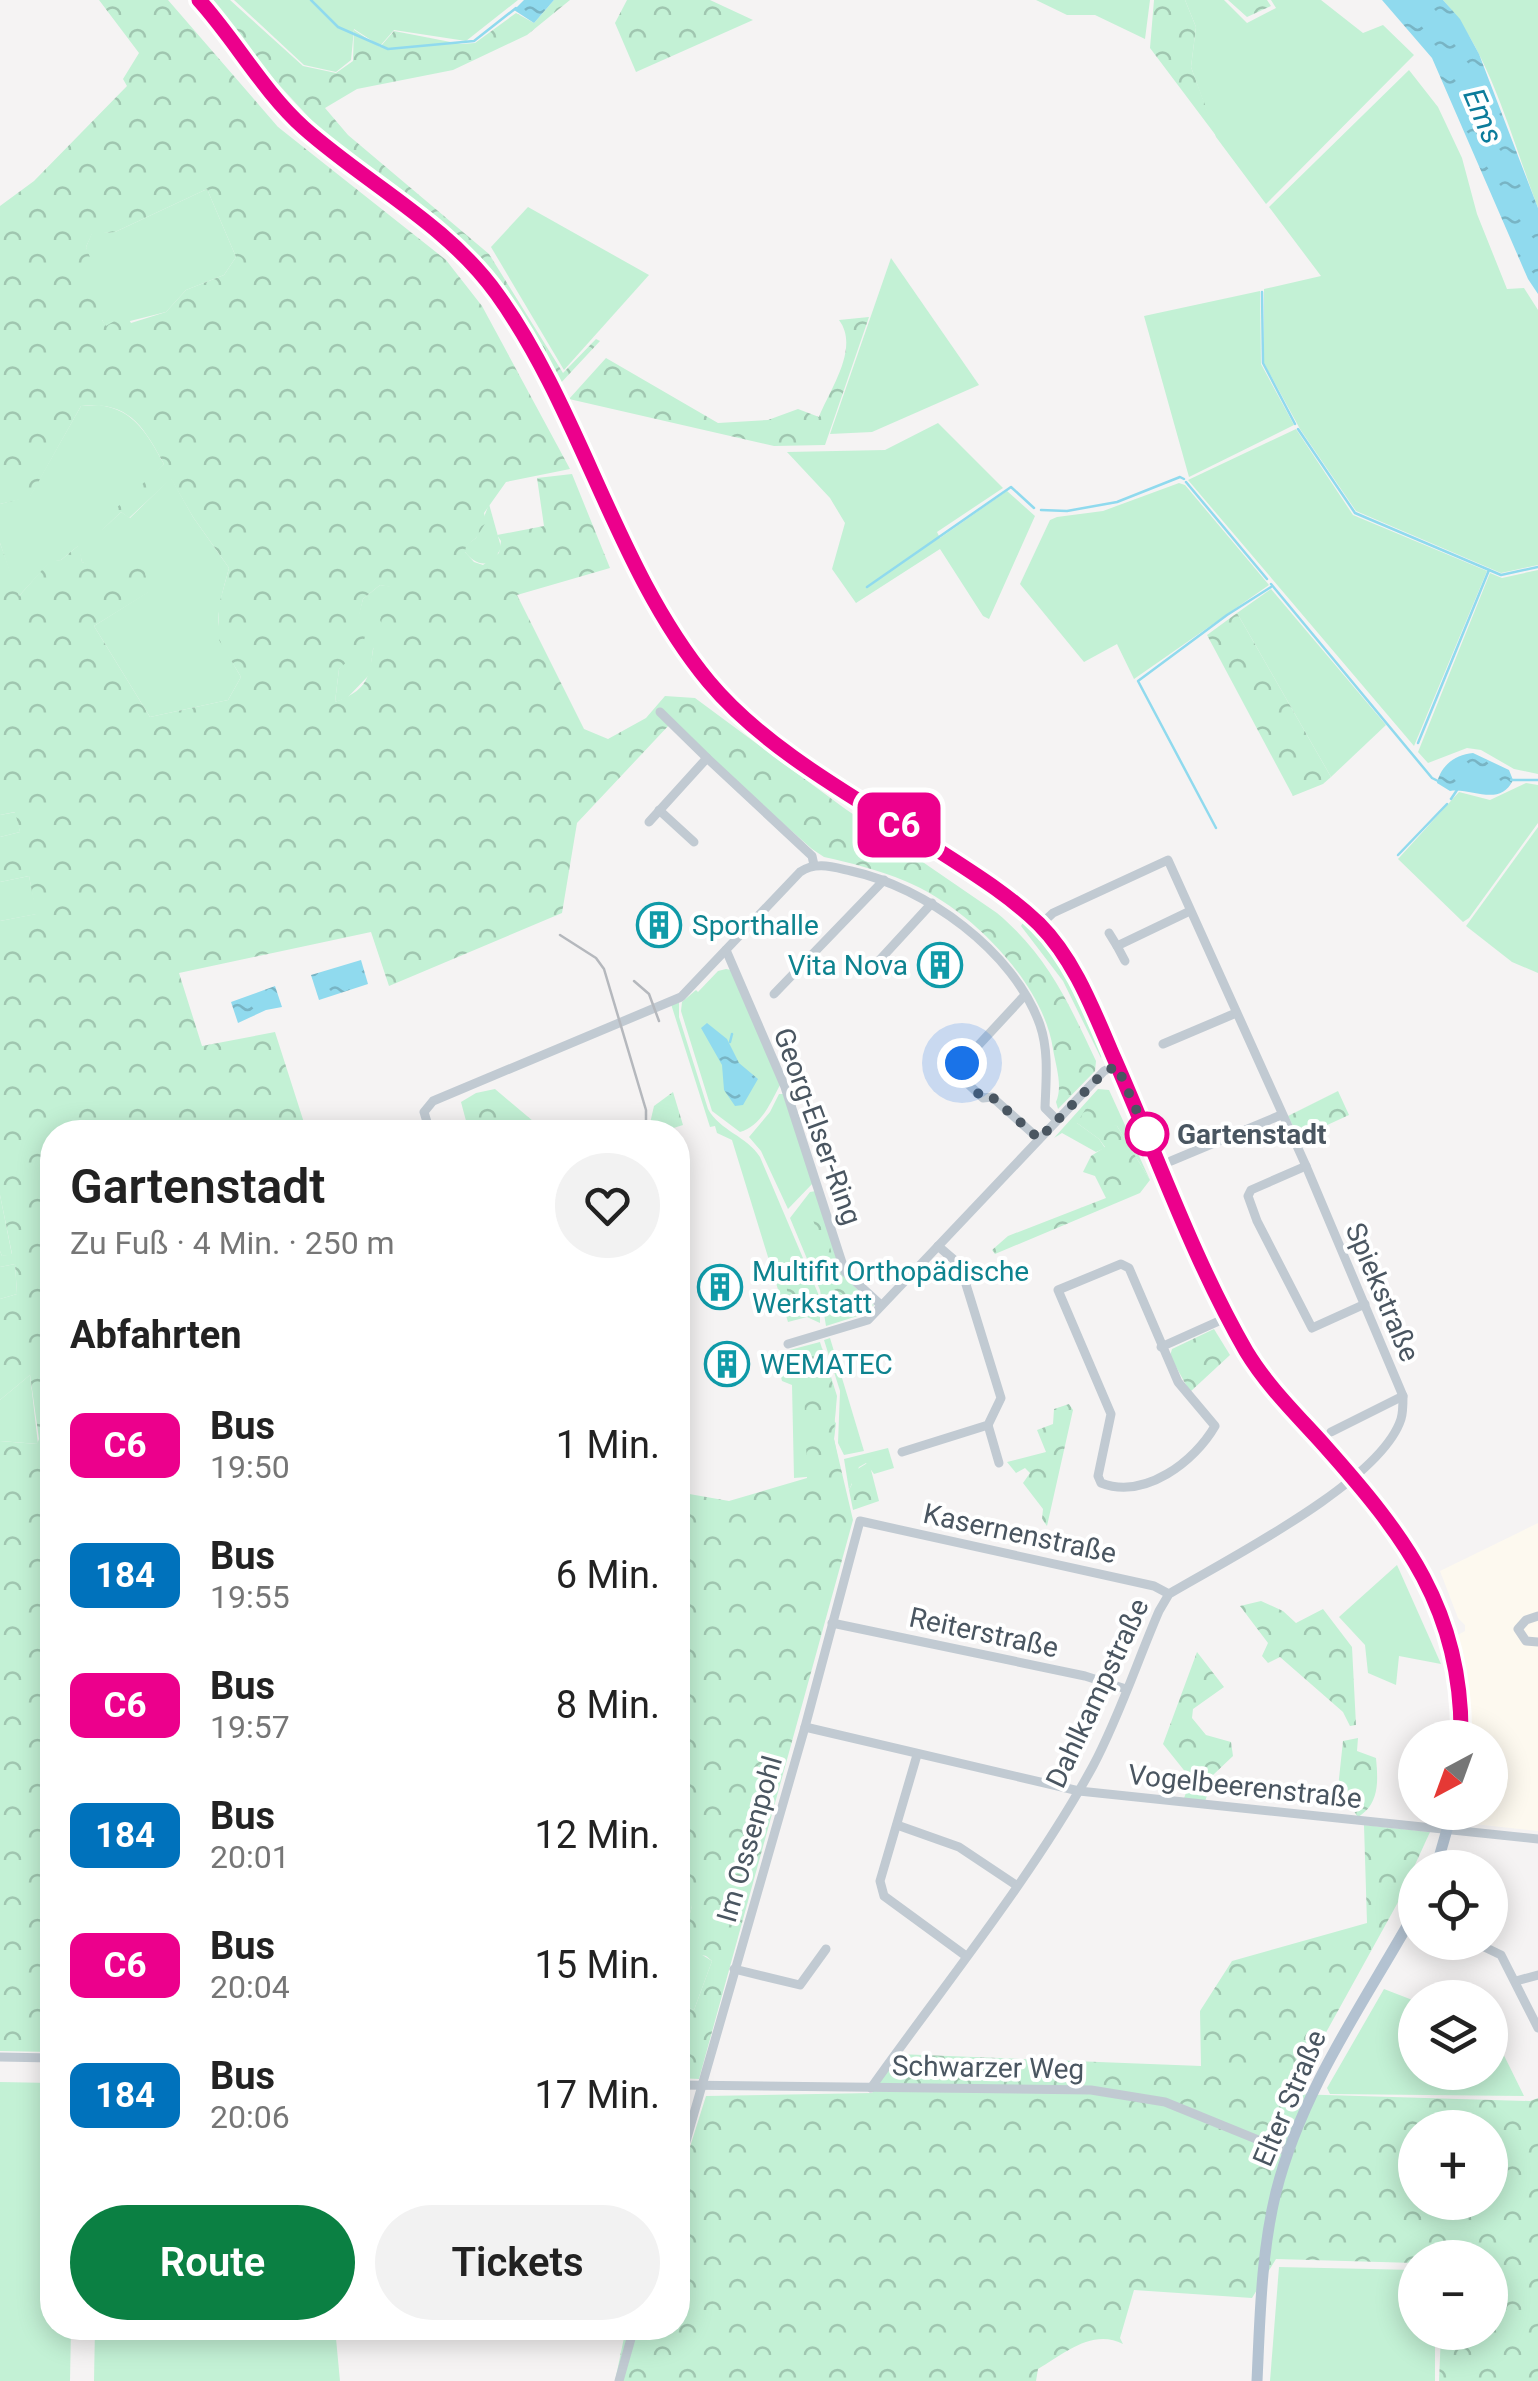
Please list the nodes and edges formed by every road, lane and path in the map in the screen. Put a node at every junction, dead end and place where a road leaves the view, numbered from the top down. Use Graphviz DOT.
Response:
graph roads {
  1 [pos="199,0"];
  2 [pos="660,712"];
  3 [pos="708,758"];
  4 [pos="659,810"];
  5 [pos="648,822"];
  6 [pos="694,842"];
  7 [pos="814,865"];
  8 [pos="884,880"];
  9 [pos="932,903"];
  10 [pos="1190,911"];
  11 [pos="1040,925"];
  12 [pos="1109,932"];
  13 [pos="1117,946"];
  14 [pos="726,950"];
  15 [pos="1125,962"];
  16 [pos="876,965"];
  17 [pos="774,994"];
  18 [pos="1025,994"];
  19 [pos="1236,1013"];
  20 [pos="1163,1044"];
  21 [pos="1117,1066"];
  22 [pos="1281,1115"];
  23 [pos="426,1120"];
  24 [pos="1057,1120"];
  25 [pos="1039,1139"];
  26 [pos="1172,1161"];
  27 [pos="1306,1166"];
  28 [pos="938,1246"];
  29 [pos="1365,1304"];
  30 [pos="882,1305"];
  31 [pos="1228,1317"];
  32 [pos="788,1344"];
  33 [pos="1161,1347"];
  34 [pos="1403,1396"];
  35 [pos="988,1425"];
  36 [pos="1331,1432"];
  37 [pos="902,1452"];
  38 [pos="999,1463"];
  39 [pos="1353,1477"];
  40 [pos="860,1521"];
  41 [pos="1169,1594"];
  42 [pos="1538,1616"];
  43 [pos="832,1622"];
  44 [pos="1538,1642"];
  45 [pos="1126,1689"];
  46 [pos="1459,1720"];
  47 [pos="804,1728"];
  48 [pos="917,1755"];
  49 [pos="1078,1791"];
  50 [pos="897,1824"];
  51 [pos="1398,1825"];
  52 [pos="1448,1830"];
  53 [pos="1538,1838"];
  54 [pos="1442,1850"];
  55 [pos="1016,1886"];
  56 [pos="1398,1942"];
  57 [pos="826,1950"];
  58 [pos="966,1956"];
  59 [pos="1504,1960"];
  60 [pos="734,1969"];
  61 [pos="1538,1975"];
  62 [pos="1516,1981"];
  63 [pos="1538,2028"];
  64 [pos="0,2057"];
  65 [pos="40,2058"];
  66 [pos="690,2086"];
  67 [pos="700,2086"];
  68 [pos="871,2088"];
  69 [pos="690,2124"];
  70 [pos="1288,2152"];
  71 [pos="631,2340"];
  72 [pos="619,2381"];
  73 [pos="1257,2381"];
  1 -- 11 [label="main road"];
  2 -- 3 [label="street"];
  3 -- 4 [label="street"];
  3 -- 7 [label="street"];
  4 -- 5 [label="street"];
  4 -- 6 [label="street"];
  7 -- 8 [label="street"];
  7 -- 14 [label="street"];
  8 -- 9 [label="street"];
  8 -- 17 [label="street, Georg-Elser-Ring"];
  9 -- 16 [label="street"];
  9 -- 18 [label="street"];
  10 -- 11 [label="street, Spiekstraße"];
  10 -- 13 [label="street"];
  10 -- 19 [label="street, Spiekstraße"];
  11 -- 21 [label="main road"];
  12 -- 13 [label="street"];
  13 -- 15 [label="street"];
  14 -- 23 [label="street"];
  14 -- 30 [label="street, Georg-Elser-Ring"];
  18 -- 24 [label="street"];
  18 -- 25 [label="street"];
  19 -- 20 [label="street"];
  19 -- 22 [label="street, Spiekstraße"];
  21 -- 24 [label="street"];
  21 -- 31 [label="main road"];
  22 -- 26 [label="street"];
  22 -- 27 [label="street, Spiekstraße"];
  24 -- 25 [label="street"];
  25 -- 28 [label="street"];
  27 -- 29 [label="street, Spiekstraße"];
  27 -- 29 [label="street"];
  28 -- 30 [label="street"];
  28 -- 35 [label="street"];
  29 -- 34 [label="street, Spiekstraße"];
  30 -- 32 [label="street"];
  31 -- 33 [label="street"];
  31 -- 39 [label="main road"];
  33 -- 33 [label="street"];
  34 -- 36 [label="street"];
  34 -- 39 [label="street, Spiekstraße"];
  35 -- 37 [label="street"];
  35 -- 38 [label="street"];
  39 -- 41 [label="street, Dahlkampstraße"];
  39 -- 46 [label="main road"];
  40 -- 41 [label="street, Kasernenstraße"];
  40 -- 43 [label="street, Im Ossenpohl"];
  41 -- 45 [label="street, Dahlkampstraße"];
  42 -- 44 [label="street"];
  43 -- 45 [label="street, Reiterstraße"];
  43 -- 47 [label="street, Im Ossenpohl"];
  45 -- 49 [label="street, Dahlkampstraße"];
  47 -- 48 [label="street, Vogelbeerenstraße"];
  47 -- 60 [label="street, Im Ossenpohl"];
  48 -- 49 [label="street, Vogelbeerenstraße"];
  48 -- 50 [label="street"];
  49 -- 51 [label="street, Vogelbeerenstraße"];
  49 -- 55 [label="street, Dahlkampstraße"];
  50 -- 55 [label="street"];
  50 -- 58 [label="street"];
  52 -- 53 [label="street, Vogelbeerenstraße"];
  52 -- 54 [label="main road"];
  55 -- 58 [label="street, Dahlkampstraße"];
  56 -- 70 [label="main road, Elter Straße"];
  57 -- 60 [label="street"];
  58 -- 68 [label="street, Dahlkampstraße"];
  59 -- 62 [label="street"];
  60 -- 67 [label="street, Im Ossenpohl"];
  61 -- 62 [label="street"];
  62 -- 63 [label="street"];
  64 -- 65 [label="street"];
  66 -- 67 [label="street, Schwarzer Weg"];
  67 -- 68 [label="street, Schwarzer Weg"];
  67 -- 69 [label="street, Im Ossenpohl"];
  68 -- 70 [label="street, Schwarzer Weg"];
  70 -- 73 [label="main road, Elter Straße"];
  71 -- 72 [label="street"];
}
